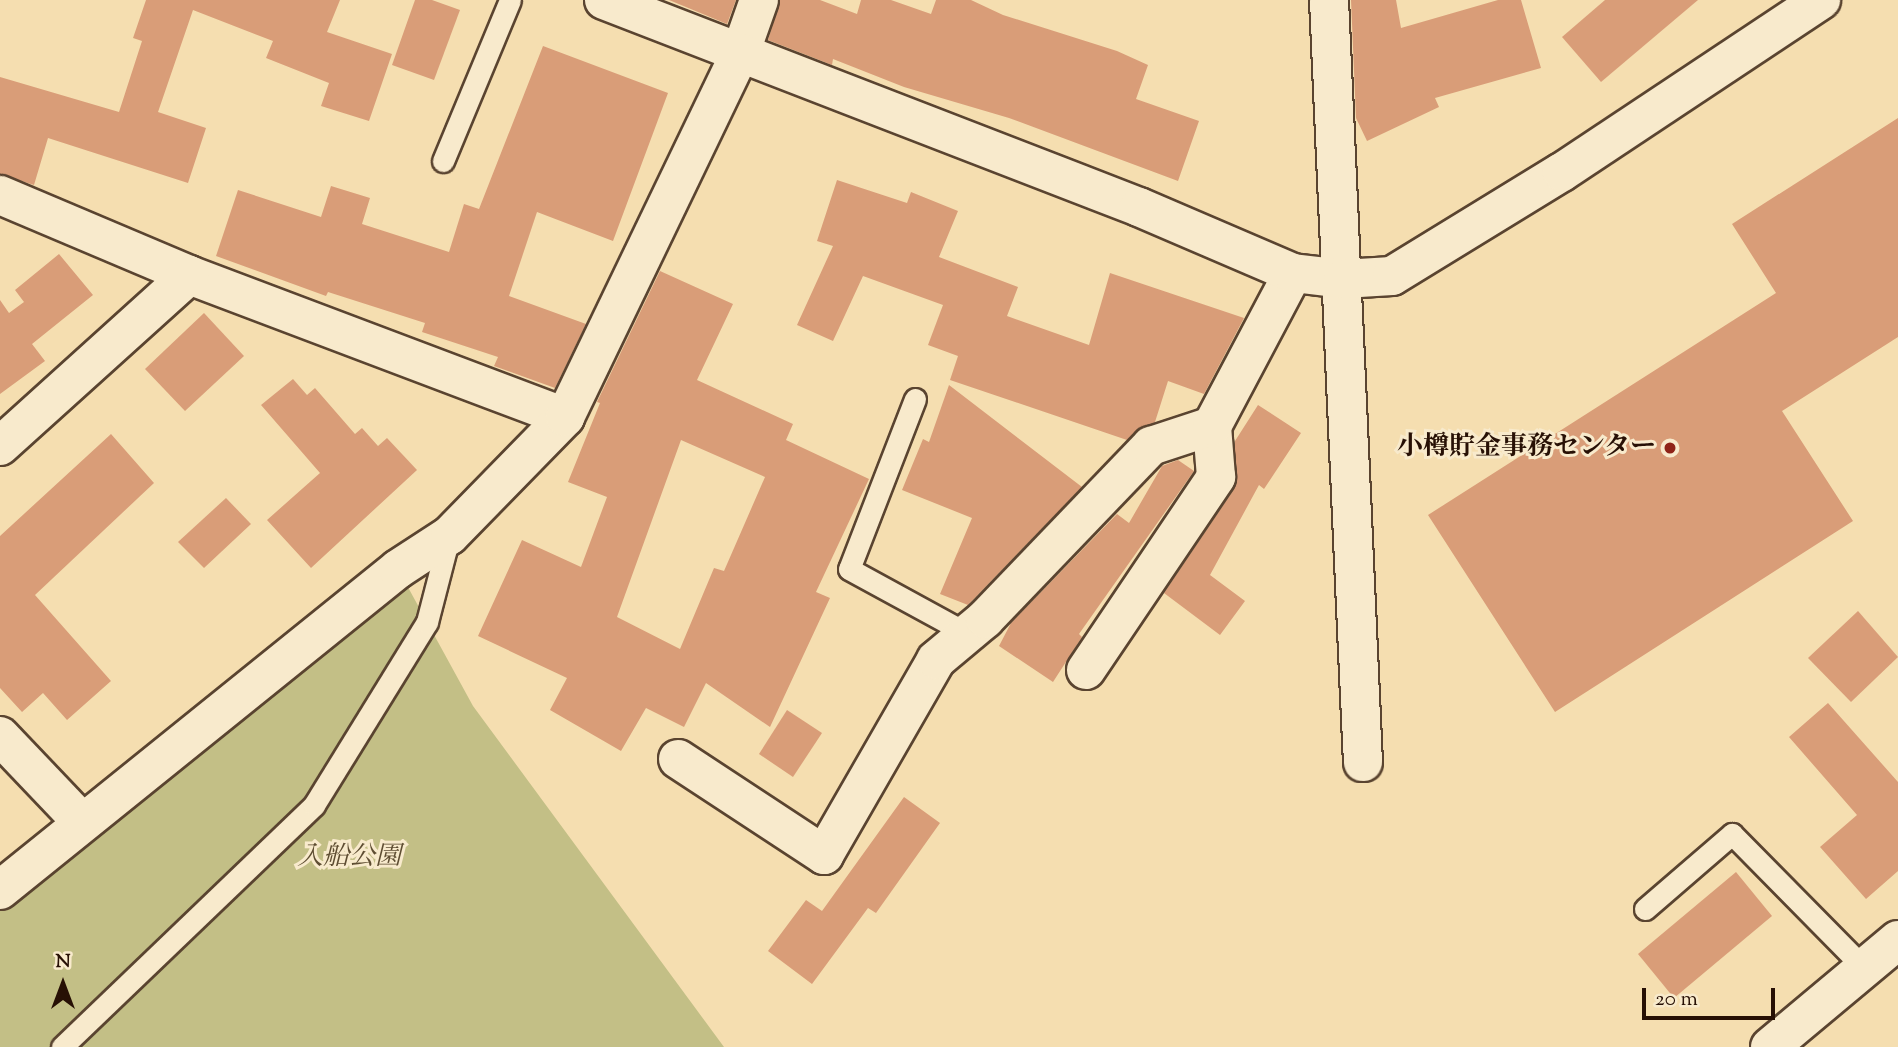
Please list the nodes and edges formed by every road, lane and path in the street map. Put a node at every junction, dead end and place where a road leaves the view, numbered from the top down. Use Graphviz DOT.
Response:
graph roads {
  1 [pos="510,0"];
  2 [pos="604,0"];
  3 [pos="759,0"];
  4 [pos="1328,0"];
  5 [pos="1821,0"];
  6 [pos="740,54"];
  7 [pos="443,161"];
  8 [pos="0,195"];
  9 [pos="1293,274"];
  10 [pos="189,275"];
  11 [pos="1343,279"];
  12 [pos="915,399"];
  13 [pos="565,416"];
  14 [pos="1212,426"];
  15 [pos="0,446"];
  16 [pos="450,535"];
  17 [pos="968,634"];
  18 [pos="1086,670"];
  19 [pos="0,736"];
  20 [pos="678,759"];
  21 [pos="1363,762"];
  22 [pos="81,821"];
  23 [pos="0,890"];
  24 [pos="1646,909"];
  25 [pos="1888,952"];
  26 [pos="62,1047"];
  27 [pos="1770,1047"];
  1 -- 7 [label="lane"];
  2 -- 6 [label="street"];
  3 -- 6 [label="street"];
  4 -- 11 [label="street"];
  5 -- 11 [label="street"];
  6 -- 9 [label="street"];
  6 -- 13 [label="street"];
  8 -- 10 [label="street"];
  9 -- 11 [label="street"];
  9 -- 14 [label="street"];
  10 -- 13 [label="street"];
  10 -- 15 [label="street"];
  11 -- 21 [label="street"];
  12 -- 17 [label="lane"];
  13 -- 16 [label="street"];
  14 -- 17 [label="street"];
  14 -- 18 [label="street"];
  16 -- 22 [label="street"];
  16 -- 26 [label="lane"];
  17 -- 20 [label="street"];
  19 -- 22 [label="street"];
  22 -- 23 [label="street"];
  24 -- 25 [label="lane"];
  25 -- 27 [label="street"];
}
